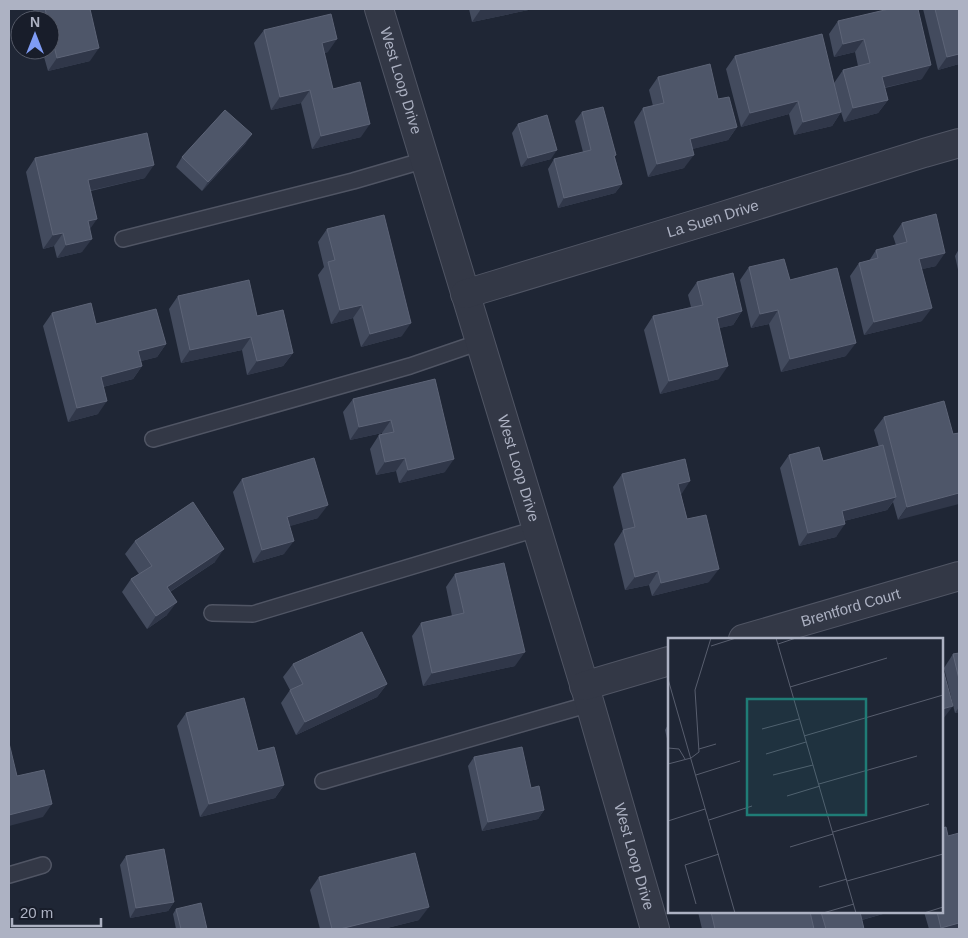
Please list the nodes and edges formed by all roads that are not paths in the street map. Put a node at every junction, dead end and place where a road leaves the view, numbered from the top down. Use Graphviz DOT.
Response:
graph roads {
  1 [pos="379,9"];
  2 [pos="959,143"];
  3 [pos="425,160"];
  4 [pos="123,239"];
  5 [pos="465,294"];
  6 [pos="480,342"];
  7 [pos="153,439"];
  8 [pos="536,529"];
  9 [pos="959,576"];
  10 [pos="212,613"];
  11 [pos="746,638"];
  12 [pos="668,661"];
  13 [pos="587,695"];
  14 [pos="323,781"];
  15 [pos="43,865"];
  16 [pos="9,876"];
  17 [pos="655,929"];
  1 -- 3 [label="street, West Loop Drive"];
  2 -- 5 [label="street, La Suen Drive"];
  3 -- 4 [label="lane"];
  3 -- 5 [label="street, West Loop Drive"];
  5 -- 6 [label="street, West Loop Drive"];
  6 -- 7 [label="lane"];
  6 -- 8 [label="street, West Loop Drive"];
  8 -- 10 [label="lane"];
  8 -- 13 [label="street, West Loop Drive"];
  9 -- 11 [label="street, Brentford Court"];
  12 -- 13 [label="street"];
  13 -- 14 [label="lane"];
  13 -- 17 [label="street, West Loop Drive"];
  15 -- 16 [label="lane"];
}
